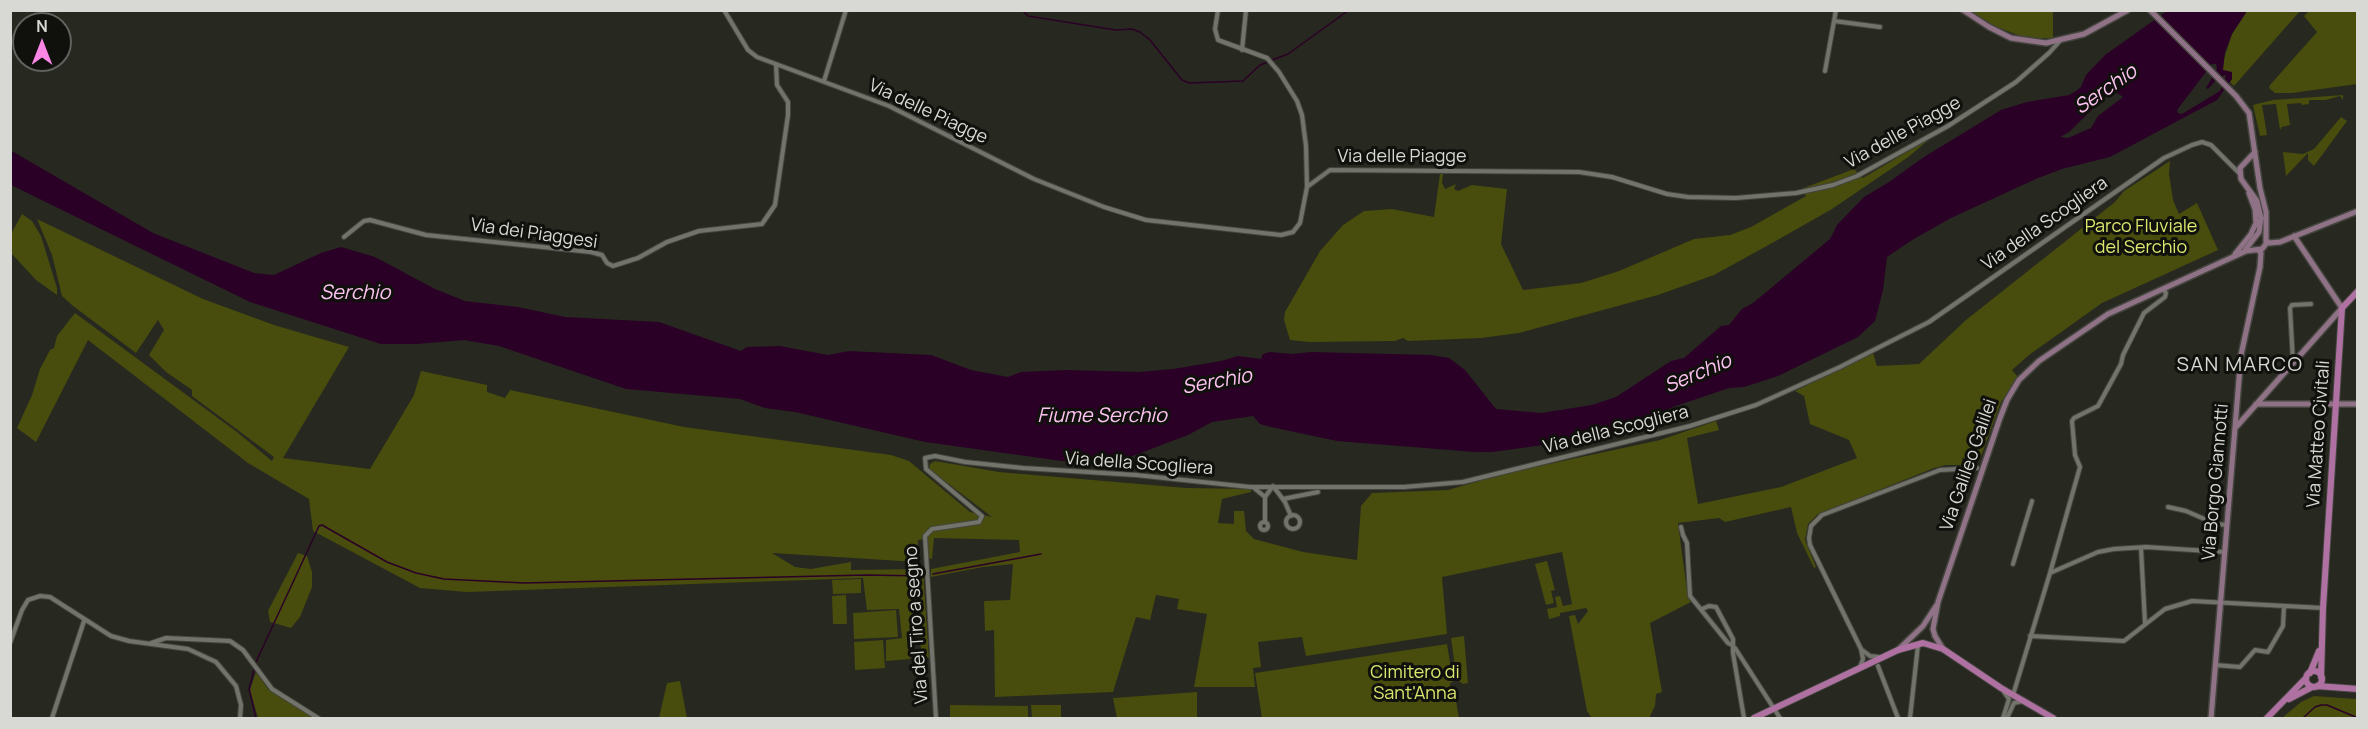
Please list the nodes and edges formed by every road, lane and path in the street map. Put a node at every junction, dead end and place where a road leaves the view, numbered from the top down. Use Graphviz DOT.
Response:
graph roads {
  1 [pos="724,10"];
  2 [pos="846,10"];
  3 [pos="1218,10"];
  4 [pos="1246,10"];
  5 [pos="1836,10"];
  6 [pos="1963,10"];
  7 [pos="2128,10"];
  8 [pos="2150,10"];
  9 [pos="1834,21"];
  10 [pos="1880,27"];
  11 [pos="2059,42"];
  12 [pos="1242,50"];
  13 [pos="776,64"];
  14 [pos="1825,71"];
  15 [pos="824,81"];
  16 [pos="2255,152"];
  17 [pos="2247,160"];
  18 [pos="2231,165"];
  19 [pos="2241,165"];
  20 [pos="2257,166"];
  21 [pos="2240,173"];
  22 [pos="2245,183"];
  23 [pos="1307,187"];
  24 [pos="2358,211"];
  25 [pos="344,237"];
  26 [pos="2255,237"];
  27 [pos="2294,237"];
  28 [pos="2265,240"];
  29 [pos="2252,243"];
  30 [pos="2257,249"];
  31 [pos="2241,253"];
  32 [pos="2229,258"];
  33 [pos="2163,289"];
  34 [pos="2358,291"];
  35 [pos="2310,304"];
  36 [pos="2342,308"];
  37 [pos="2293,363"];
  38 [pos="2256,404"];
  39 [pos="2358,404"];
  40 [pos="2335,405"];
  41 [pos="2236,426"];
  42 [pos="925,458"];
  43 [pos="1979,471"];
  44 [pos="1273,486"];
  45 [pos="1252,487"];
  46 [pos="1318,492"];
  47 [pos="1269,493"];
  48 [pos="1278,493"];
  49 [pos="1265,497"];
  50 [pos="1282,499"];
  51 [pos="2032,501"];
  52 [pos="2168,507"];
  53 [pos="1291,516"];
  54 [pos="1264,522"];
  55 [pos="2216,524"];
  56 [pos="2227,525"];
  57 [pos="1682,527"];
  58 [pos="2141,548"];
  59 [pos="2203,549"];
  60 [pos="2224,552"];
  61 [pos="2013,564"];
  62 [pos="2050,573"];
  63 [pos="2220,601"];
  64 [pos="1938,602"];
  65 [pos="2284,606"];
  66 [pos="2323,608"];
  67 [pos="1702,609"];
  68 [pos="84,621"];
  69 [pos="2145,624"];
  70 [pos="2030,636"];
  71 [pos="10,643"];
  72 [pos="152,643"];
  73 [pos="1918,643"];
  74 [pos="1733,646"];
  75 [pos="2321,648"];
  76 [pos="1943,649"];
  77 [pos="1862,650"];
  78 [pos="1898,650"];
  79 [pos="1881,657"];
  80 [pos="2215,665"];
  81 [pos="1878,666"];
  82 [pos="1860,668"];
  83 [pos="2308,675"];
  84 [pos="2321,677"];
  85 [pos="2315,686"];
  86 [pos="2001,688"];
  87 [pos="2343,688"];
  88 [pos="2358,689"];
  89 [pos="2013,695"];
  90 [pos="2024,701"];
  91 [pos="2284,702"];
  92 [pos="1775,709"];
  93 [pos="51,718"];
  94 [pos="240,718"];
  95 [pos="318,718"];
  96 [pos="936,718"];
  97 [pos="1744,718"];
  98 [pos="1755,718"];
  99 [pos="1780,718"];
  100 [pos="1898,718"];
  101 [pos="1910,718"];
  102 [pos="2005,718"];
  103 [pos="2053,718"];
  104 [pos="2211,718"];
  105 [pos="2267,718"];
  1 -- 13 [label="street, Via delle Piagge"];
  2 -- 15 [label="street"];
  3 -- 12 [label="street"];
  4 -- 12 [label="street"];
  5 -- 9 [label="street"];
  6 -- 11 [label="main road"];
  7 -- 11 [label="main road"];
  8 -- 16 [label="main road"];
  9 -- 10 [label="street"];
  9 -- 14 [label="street"];
  11 -- 23 [label="street, Via delle Piagge"];
  12 -- 23 [label="street"];
  13 -- 15 [label="street, Via delle Piagge"];
  13 -- 25 [label="street, Via dei Piaggesi"];
  15 -- 23 [label="street, Via delle Piagge"];
  16 -- 17 [label="main road"];
  16 -- 20 [label="main road"];
  17 -- 19 [label="main road"];
  17 -- 20 [label="main road"];
  18 -- 19 [label="street"];
  18 -- 21 [label="street, Via della Scogliera"];
  18 -- 44 [label="street, Via della Scogliera"];
  19 -- 21 [label="main road"];
  20 -- 28 [label="main road"];
  21 -- 22 [label="main road"];
  22 -- 26 [label="main road"];
  22 -- 32 [label="main road"];
  24 -- 27 [label="main road"];
  26 -- 28 [label="main road"];
  26 -- 29 [label="main road"];
  27 -- 28 [label="main road"];
  27 -- 36 [label="main road"];
  28 -- 30 [label="main road"];
  29 -- 30 [label="main road"];
  29 -- 31 [label="main road, Via Galileo Galilei"];
  30 -- 31 [label="main road, Via Galileo Galilei"];
  30 -- 41 [label="main road, Via Borgo Giannotti"];
  31 -- 32 [label="main road, Via Galileo Galilei"];
  32 -- 33 [label="main road, Via Galileo Galilei"];
  33 -- 43 [label="main road, Via Galileo Galilei"];
  33 -- 62 [label="street"];
  34 -- 36 [label="main road"];
  35 -- 37 [label="street"];
  36 -- 37 [label="main road"];
  36 -- 40 [label="main road, Via Matteo Civitali"];
  37 -- 38 [label="main road"];
  38 -- 40 [label="main road"];
  38 -- 41 [label="main road"];
  39 -- 40 [label="main road"];
  40 -- 66 [label="main road, Via Matteo Civitali"];
  41 -- 56 [label="main road, Via Borgo Giannotti"];
  42 -- 45 [label="street, Via della Scogliera"];
  42 -- 96 [label="street, Via del Tiro a segno"];
  43 -- 64 [label="main road, Via Galileo Galilei"];
  43 -- 77 [label="street"];
  44 -- 45 [label="street, Via della Scogliera"];
  44 -- 47 [label="street"];
  44 -- 48 [label="street"];
  45 -- 49 [label="street"];
  46 -- 50 [label="street"];
  47 -- 48 [label="street"];
  47 -- 49 [label="street"];
  48 -- 50 [label="street"];
  49 -- 54 [label="street"];
  50 -- 53 [label="street"];
  51 -- 61 [label="street"];
  52 -- 55 [label="street"];
  55 -- 56 [label="street"];
  55 -- 59 [label="street"];
  56 -- 60 [label="main road, Via Borgo Giannotti"];
  57 -- 67 [label="street"];
  58 -- 59 [label="street"];
  58 -- 62 [label="street"];
  58 -- 69 [label="street"];
  59 -- 60 [label="street"];
  60 -- 63 [label="main road, Via Borgo Giannotti"];
  62 -- 70 [label="street"];
  63 -- 65 [label="street"];
  63 -- 69 [label="street"];
  63 -- 80 [label="main road, Via Borgo Giannotti"];
  64 -- 76 [label="main road, Via Galileo Galilei"];
  64 -- 78 [label="main road, Via Galileo Galilei"];
  65 -- 66 [label="street"];
  65 -- 80 [label="street"];
  66 -- 75 [label="main road, Via Matteo Civitali"];
  67 -- 74 [label="street"];
  67 -- 74 [label="street"];
  68 -- 71 [label="street"];
  68 -- 72 [label="street"];
  68 -- 93 [label="street"];
  69 -- 70 [label="street"];
  70 -- 89 [label="street"];
  72 -- 94 [label="street"];
  72 -- 95 [label="street"];
  73 -- 76 [label="main road"];
  73 -- 78 [label="main road"];
  73 -- 101 [label="street"];
  74 -- 92 [label="street"];
  74 -- 97 [label="street"];
  75 -- 83 [label="main road, Via Matteo Civitali"];
  75 -- 84 [label="main road, Via Matteo Civitali"];
  76 -- 86 [label="main road"];
  77 -- 79 [label="street"];
  77 -- 82 [label="street"];
  78 -- 79 [label="main road"];
  79 -- 82 [label="main road"];
  80 -- 104 [label="main road, Via Borgo Giannotti"];
  81 -- 100 [label="street"];
  82 -- 92 [label="main road"];
  83 -- 84 [label="main road"];
  83 -- 85 [label="main road"];
  83 -- 91 [label="main road, Via Matteo Civitali"];
  84 -- 85 [label="main road"];
  84 -- 87 [label="main road"];
  85 -- 87 [label="main road"];
  85 -- 91 [label="main road"];
  86 -- 89 [label="main road"];
  86 -- 102 [label="street"];
  87 -- 88 [label="main road"];
  89 -- 90 [label="main road"];
  90 -- 102 [label="street"];
  90 -- 103 [label="main road"];
  91 -- 105 [label="main road"];
  92 -- 98 [label="main road"];
  92 -- 99 [label="street"];
}
